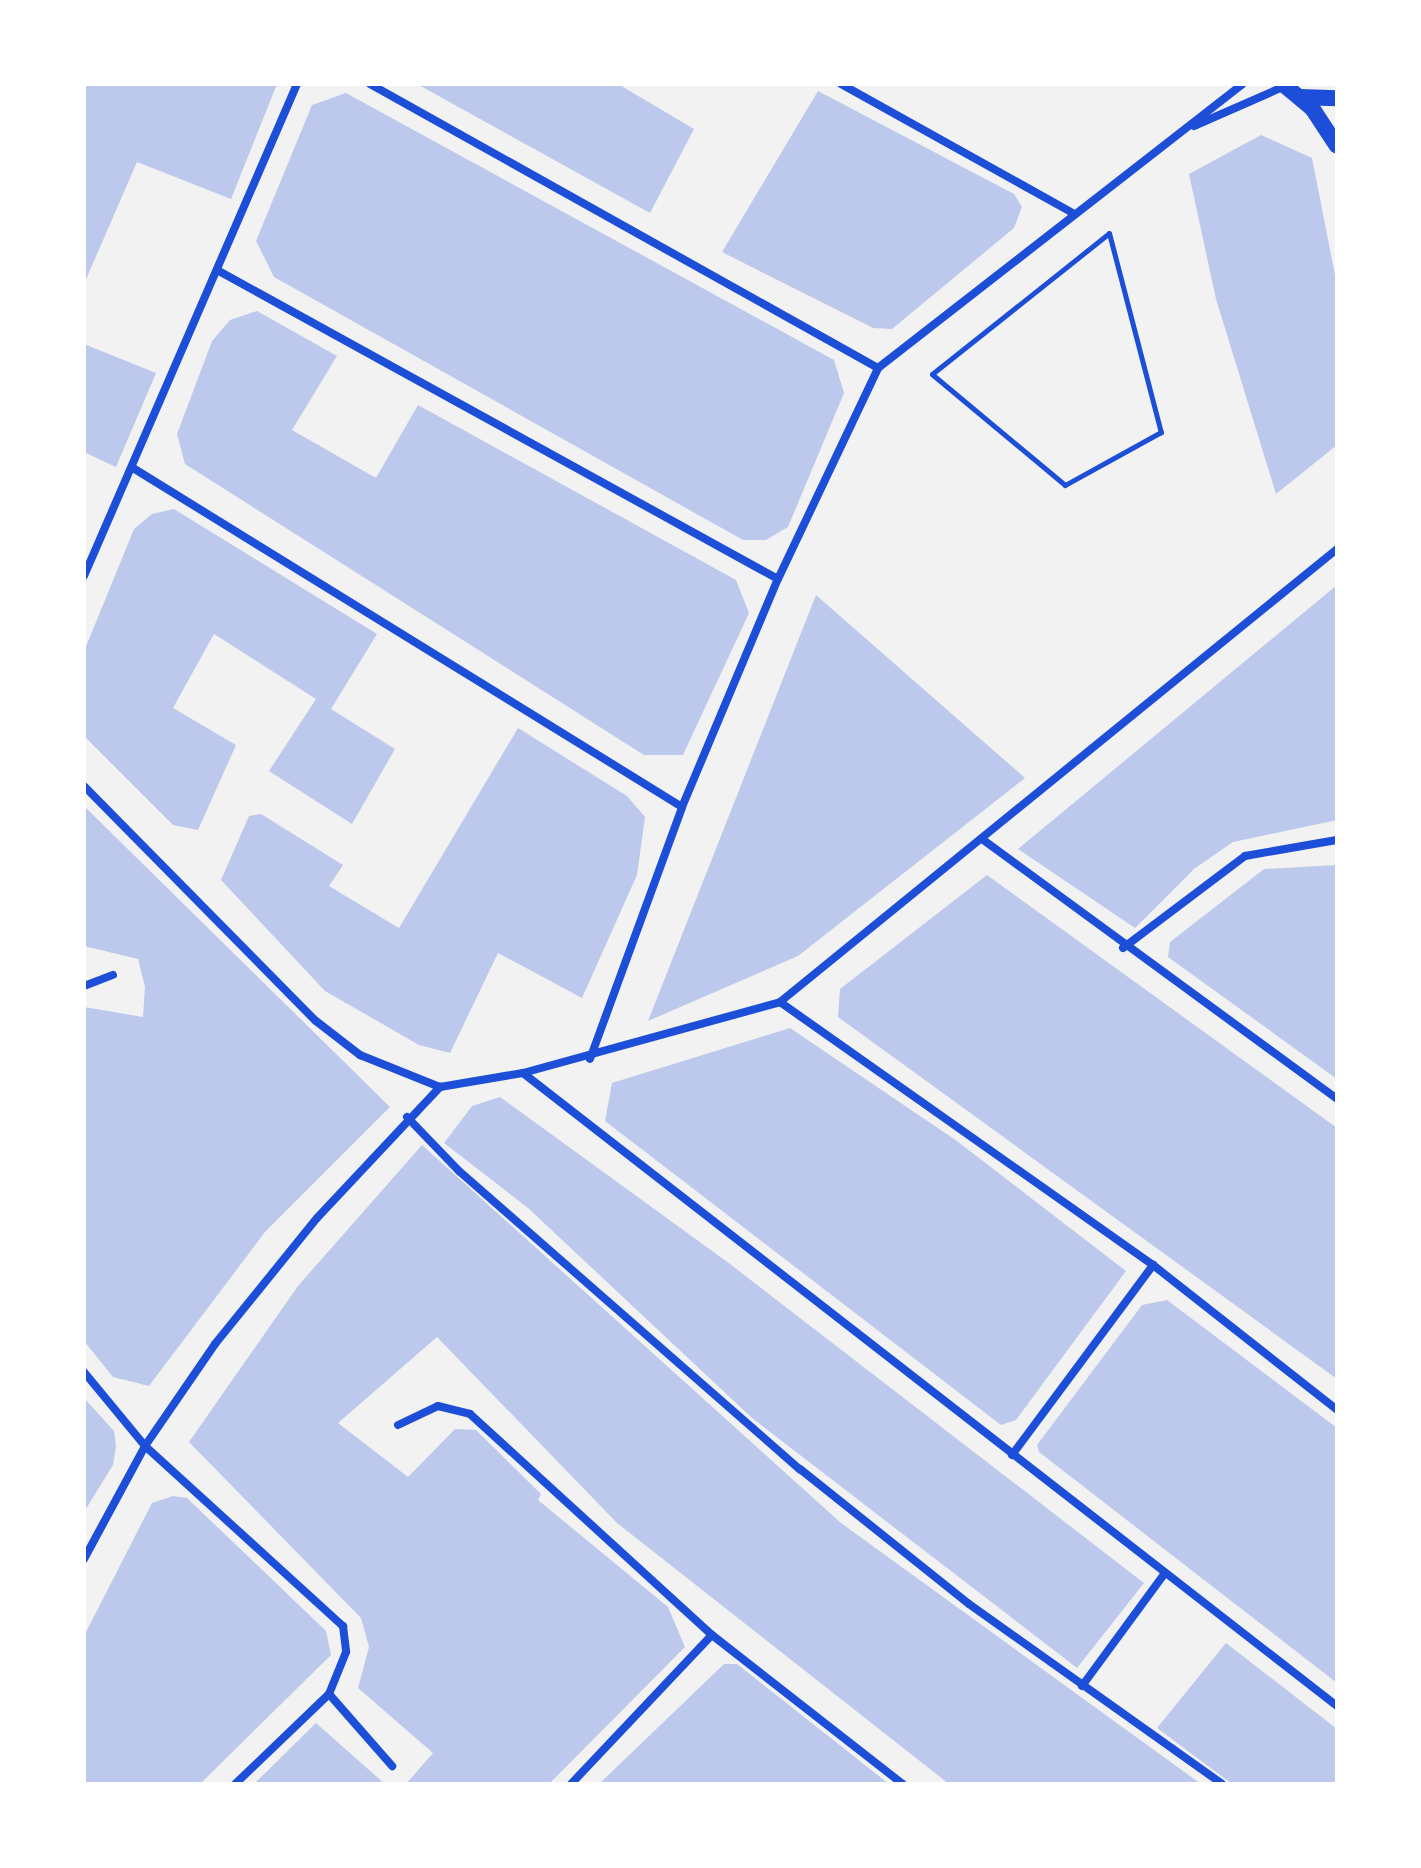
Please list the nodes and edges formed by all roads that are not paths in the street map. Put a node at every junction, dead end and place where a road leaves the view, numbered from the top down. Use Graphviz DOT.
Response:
graph roads {
  1 [pos="297,84"];
  2 [pos="370,84"];
  3 [pos="841,84"];
  4 [pos="1243,84"];
  5 [pos="1287,89"];
  6 [pos="1337,98"];
  7 [pos="1190,127"];
  8 [pos="1337,146"];
  9 [pos="1073,213"];
  10 [pos="217,270"];
  11 [pos="878,368"];
  12 [pos="133,468"];
  13 [pos="1337,549"];
  14 [pos="84,576"];
  15 [pos="778,579"];
  16 [pos="84,786"];
  17 [pos="682,807"];
  18 [pos="982,839"];
  19 [pos="1337,840"];
  20 [pos="1123,948"];
  21 [pos="113,975"];
  22 [pos="84,986"];
  23 [pos="780,1002"];
  24 [pos="590,1059"];
  25 [pos="523,1073"];
  26 [pos="440,1087"];
  27 [pos="1337,1099"];
  28 [pos="407,1117"];
  29 [pos="1153,1265"];
  30 [pos="84,1372"];
  31 [pos="1337,1410"];
  32 [pos="398,1425"];
  33 [pos="145,1446"];
  34 [pos="1012,1455"];
  35 [pos="84,1559"];
  36 [pos="1165,1573"];
  37 [pos="712,1635"];
  38 [pos="1082,1686"];
  39 [pos="329,1694"];
  40 [pos="1337,1706"];
  41 [pos="392,1766"];
  42 [pos="235,1784"];
  43 [pos="571,1784"];
  44 [pos="903,1784"];
  45 [pos="1222,1784"];
  1 -- 10 [label="street"];
  2 -- 11 [label="street"];
  3 -- 9 [label="street"];
  4 -- 7 [label="street"];
  5 -- 6 [label="main road"];
  5 -- 7 [label="street"];
  5 -- 8 [label="main road"];
  7 -- 9 [label="street"];
  9 -- 11 [label="street"];
  10 -- 12 [label="street"];
  10 -- 15 [label="street"];
  11 -- 15 [label="street"];
  12 -- 14 [label="street"];
  12 -- 17 [label="street"];
  13 -- 18 [label="street"];
  15 -- 17 [label="street"];
  16 -- 26 [label="street"];
  17 -- 24 [label="street"];
  18 -- 20 [label="street"];
  18 -- 23 [label="street"];
  19 -- 20 [label="street"];
  20 -- 27 [label="street"];
  21 -- 22 [label="street"];
  23 -- 24 [label="street"];
  23 -- 29 [label="street"];
  24 -- 25 [label="street"];
  25 -- 26 [label="street"];
  25 -- 34 [label="street"];
  26 -- 28 [label="street"];
  28 -- 33 [label="street"];
  28 -- 38 [label="street"];
  29 -- 31 [label="street"];
  29 -- 34 [label="street"];
  30 -- 33 [label="street"];
  32 -- 37 [label="street"];
  33 -- 35 [label="street"];
  33 -- 39 [label="street"];
  34 -- 36 [label="street"];
  36 -- 38 [label="street"];
  36 -- 40 [label="street"];
  37 -- 43 [label="street"];
  37 -- 44 [label="street"];
  38 -- 45 [label="street"];
  39 -- 41 [label="street"];
  39 -- 42 [label="street"];
}
